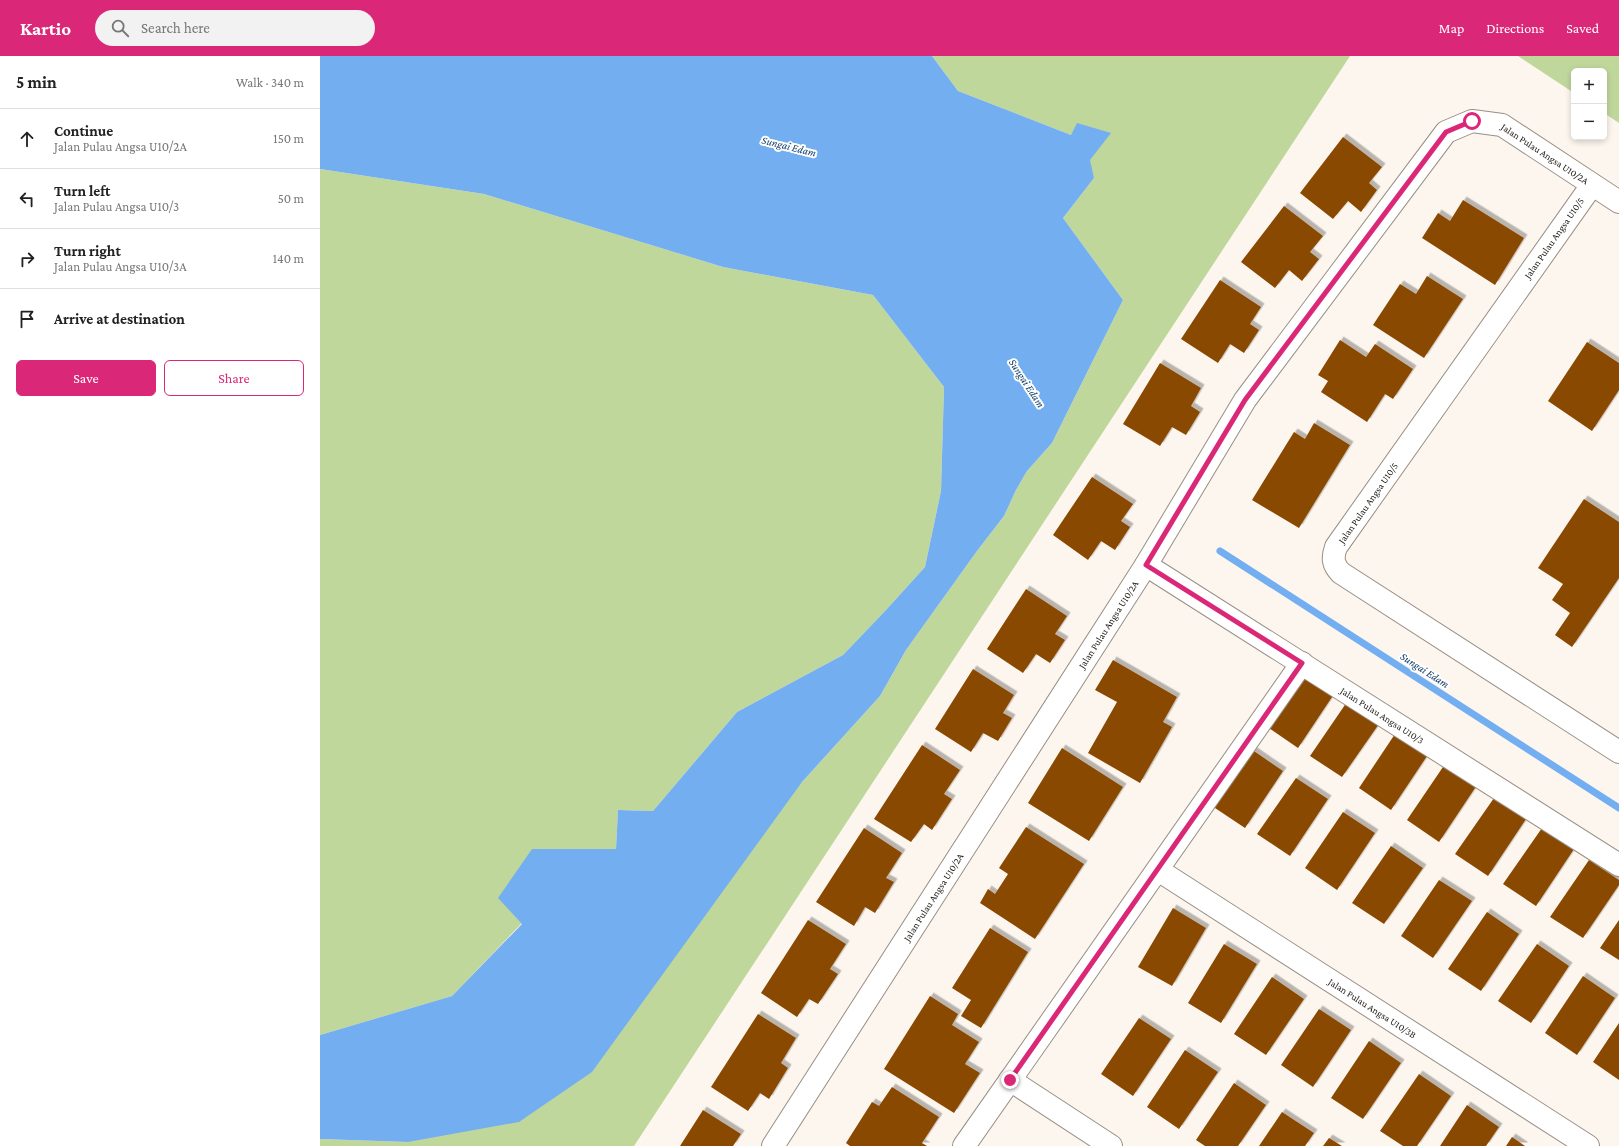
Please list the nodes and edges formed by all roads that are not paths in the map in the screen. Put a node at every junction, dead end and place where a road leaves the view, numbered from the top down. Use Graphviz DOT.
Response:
graph roads {
  1 [pos="1592,185"];
  2 [pos="1619,202"];
  3 [pos="1146,565"];
  4 [pos="1302,663"];
  5 [pos="1619,752"];
  6 [pos="1619,865"];
  7 [pos="1158,870"];
  8 [pos="1010,1080"];
  9 [pos="773,1146"];
  10 [pos="964,1146"];
  11 [pos="1111,1146"];
  12 [pos="1588,1146"];
  1 -- 2 [label="street, Jalan Pulau Angsa U10/2A"];
  1 -- 3 [label="street, Jalan Pulau Angsa U10/2A"];
  1 -- 5 [label="street, Jalan Pulau Angsa U10/5"];
  3 -- 4 [label="street, Jalan Pulau Angsa U10/3"];
  3 -- 9 [label="street, Jalan Pulau Angsa U10/2A"];
  4 -- 6 [label="street, Jalan Pulau Angsa U10/3"];
  4 -- 7 [label="street"];
  7 -- 8 [label="street"];
  7 -- 12 [label="street, Jalan Pulau Angsa U10/3B"];
  8 -- 10 [label="street"];
  8 -- 11 [label="street"];
}
